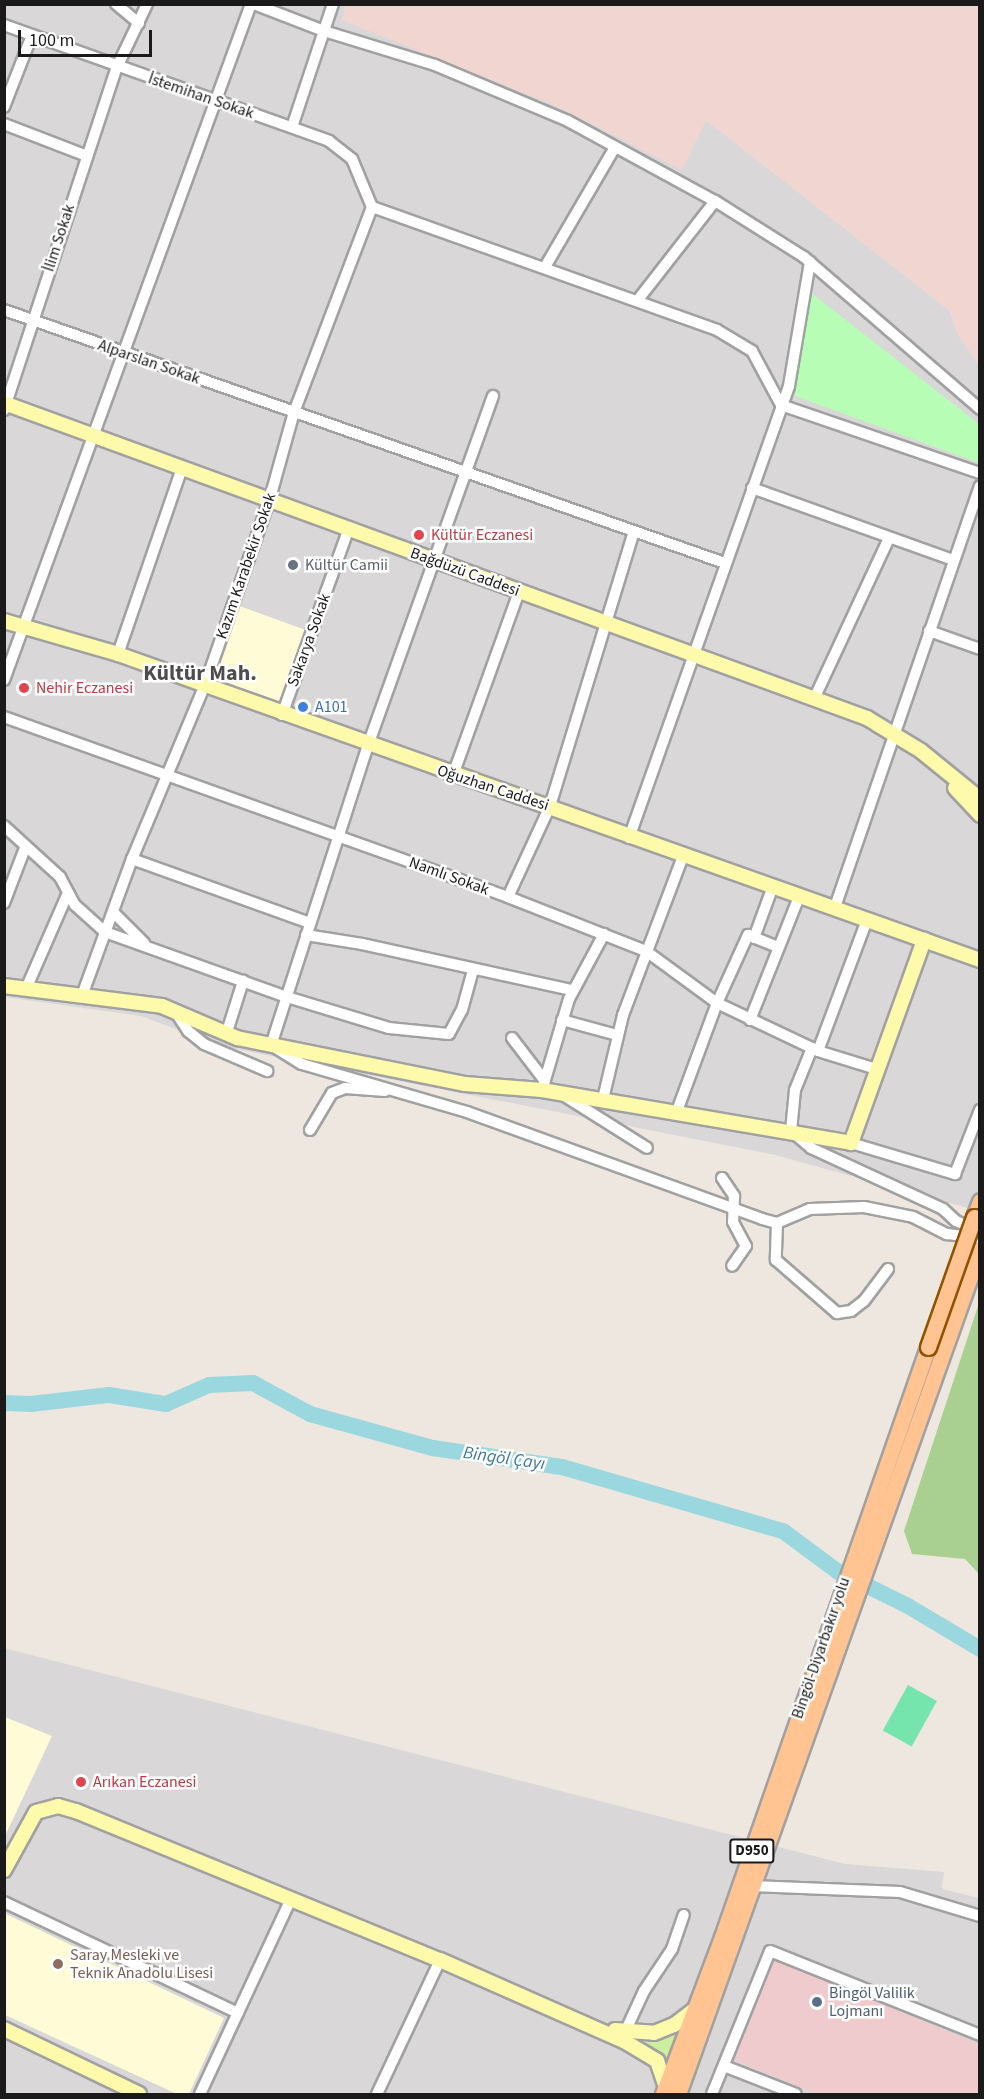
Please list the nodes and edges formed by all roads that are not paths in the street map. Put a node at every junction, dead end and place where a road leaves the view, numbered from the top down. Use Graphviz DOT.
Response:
graph roads {
  1 [pos="116,4"];
  2 [pos="147,4"];
  3 [pos="253,4"];
  4 [pos="333,4"];
  5 [pos="139,22"];
  6 [pos="4,26"];
  7 [pos="324,31"];
  8 [pos="32,35"];
  9 [pos="117,67"];
  10 [pos="215,101"];
  11 [pos="4,107"];
  12 [pos="4,124"];
  13 [pos="292,127"];
  14 [pos="615,147"];
  15 [pos="87,156"];
  16 [pos="715,201"];
  17 [pos="371,203"];
  18 [pos="810,262"];
  19 [pos="545,267"];
  20 [pos="637,301"];
  21 [pos="4,310"];
  22 [pos="32,320"];
  23 [pos="124,355"];
  24 [pos="493,396"];
  25 [pos="5,405"];
  26 [pos="781,405"];
  27 [pos="980,409"];
  28 [pos="294,412"];
  29 [pos="92,437"];
  30 [pos="182,468"];
  31 [pos="980,473"];
  32 [pos="465,474"];
  33 [pos="980,486"];
  34 [pos="752,488"];
  35 [pos="270,498"];
  36 [pos="977,498"];
  37 [pos="348,531"];
  38 [pos="634,532"];
  39 [pos="889,538"];
  40 [pos="953,560"];
  41 [pos="433,561"];
  42 [pos="725,563"];
  43 [pos="519,592"];
  44 [pos="4,621"];
  45 [pos="604,622"];
  46 [pos="25,628"];
  47 [pos="928,631"];
  48 [pos="980,649"];
  49 [pos="118,654"];
  50 [pos="692,655"];
  51 [pos="4,680"];
  52 [pos="204,687"];
  53 [pos="814,699"];
  54 [pos="282,715"];
  55 [pos="4,717"];
  56 [pos="892,734"];
  57 [pos="368,745"];
  58 [pos="921,751"];
  59 [pos="170,775"];
  60 [pos="453,775"];
  61 [pos="980,799"];
  62 [pos="550,806"];
  63 [pos="980,815"];
  64 [pos="4,826"];
  65 [pos="337,836"];
  66 [pos="629,837"];
  67 [pos="25,848"];
  68 [pos="683,856"];
  69 [pos="132,859"];
  70 [pos="773,886"];
  71 [pos="68,893"];
  72 [pos="508,897"];
  73 [pos="799,897"];
  74 [pos="4,903"];
  75 [pos="835,907"];
  76 [pos="113,912"];
  77 [pos="867,920"];
  78 [pos="310,923"];
  79 [pos="105,932"];
  80 [pos="604,934"];
  81 [pos="306,935"];
  82 [pos="754,938"];
  83 [pos="924,940"];
  84 [pos="147,945"];
  85 [pos="778,947"];
  86 [pos="646,951"];
  87 [pos="980,960"];
  88 [pos="473,970"];
  89 [pos="243,981"];
  90 [pos="4,986"];
  91 [pos="26,989"];
  92 [pos="572,990"];
  93 [pos="82,996"];
  94 [pos="286,997"];
  95 [pos="717,1003"];
  96 [pos="174,1010"];
  97 [pos="562,1020"];
  98 [pos="750,1020"];
  99 [pos="226,1035"];
  100 [pos="617,1035"];
  101 [pos="512,1038"];
  102 [pos="271,1045"];
  103 [pos="815,1049"];
  104 [pos="876,1069"];
  105 [pos="267,1071"];
  106 [pos="543,1085"];
  107 [pos="559,1092"];
  108 [pos="412,1095"];
  109 [pos="603,1099"];
  110 [pos="980,1110"];
  111 [pos="677,1111"];
  112 [pos="310,1130"];
  113 [pos="791,1131"];
  114 [pos="851,1143"];
  115 [pos="646,1148"];
  116 [pos="722,1178"];
  117 [pos="980,1201"];
  118 [pos="736,1208"];
  119 [pos="777,1223"];
  120 [pos="977,1224"];
  121 [pos="980,1238"];
  122 [pos="980,1249"];
  123 [pos="732,1266"];
  124 [pos="888,1269"];
  125 [pos="935,1350"];
  126 [pos="842,1608"];
  127 [pos="4,1870"];
  128 [pos="752,1886"];
  129 [pos="291,1899"];
  130 [pos="4,1902"];
  131 [pos="684,1915"];
  132 [pos="980,1916"];
  133 [pos="440,1960"];
  134 [pos="695,2009"];
  135 [pos="238,2013"];
  136 [pos="568,2015"];
  137 [pos="6,2030"];
  138 [pos="625,2032"];
  139 [pos="980,2035"];
  140 [pos="724,2066"];
  141 [pos="669,2092"];
  142 [pos="139,2094"];
  143 [pos="200,2094"];
  144 [pos="377,2094"];
  145 [pos="712,2094"];
  146 [pos="796,2094"];
  1 -- 5 [label="street"];
  2 -- 5 [label="street, İlim Sokak"];
  3 -- 7 [label="street"];
  3 -- 10 [label="street"];
  4 -- 7 [label="street"];
  5 -- 9 [label="street, İlim Sokak"];
  6 -- 8 [label="street, İstemihan Sokak"];
  7 -- 13 [label="street"];
  7 -- 14 [label="street"];
  8 -- 9 [label="street, İstemihan Sokak"];
  8 -- 11 [label="street"];
  9 -- 10 [label="street, İstemihan Sokak"];
  9 -- 15 [label="street, İlim Sokak"];
  10 -- 13 [label="street, İstemihan Sokak"];
  10 -- 23 [label="street"];
  12 -- 15 [label="street"];
  13 -- 17 [label="street, İstemihan Sokak"];
  14 -- 16 [label="street"];
  14 -- 19 [label="street"];
  15 -- 22 [label="street, İlim Sokak"];
  16 -- 18 [label="street"];
  16 -- 20 [label="street"];
  17 -- 19 [label="street"];
  17 -- 28 [label="street, Kazım Karabekir Sokak"];
  18 -- 26 [label="street"];
  18 -- 27 [label="street"];
  19 -- 20 [label="street"];
  20 -- 26 [label="street"];
  21 -- 22 [label="street, Alparslan Sokak"];
  22 -- 23 [label="street, Alparslan Sokak"];
  22 -- 25 [label="street, İlim Sokak"];
  23 -- 28 [label="street, Alparslan Sokak"];
  23 -- 29 [label="street"];
  24 -- 32 [label="street"];
  25 -- 29 [label="street, Bağdüzü Caddesi"];
  26 -- 31 [label="street"];
  26 -- 34 [label="street"];
  28 -- 32 [label="street, Alparslan Sokak"];
  28 -- 35 [label="street, Kazım Karabekir Sokak"];
  29 -- 30 [label="street, Bağdüzü Caddesi"];
  29 -- 46 [label="street"];
  30 -- 35 [label="street, Bağdüzü Caddesi"];
  30 -- 49 [label="street"];
  32 -- 38 [label="street, Alparslan Sokak"];
  32 -- 41 [label="street"];
  33 -- 36 [label="street"];
  34 -- 39 [label="street"];
  34 -- 42 [label="street"];
  35 -- 37 [label="street, Bağdüzü Caddesi"];
  35 -- 52 [label="street, Kazım Karabekir Sokak"];
  36 -- 40 [label="street"];
  37 -- 41 [label="street, Bağdüzü Caddesi"];
  37 -- 54 [label="street, Sakarya Sokak"];
  38 -- 42 [label="street, Alparslan Sokak"];
  38 -- 45 [label="street"];
  39 -- 40 [label="street"];
  39 -- 53 [label="street"];
  40 -- 47 [label="street"];
  41 -- 43 [label="street, Bağdüzü Caddesi"];
  41 -- 57 [label="street"];
  42 -- 50 [label="street"];
  43 -- 45 [label="street, Bağdüzü Caddesi"];
  43 -- 60 [label="street"];
  44 -- 46 [label="street, Oğuzhan Caddesi"];
  45 -- 50 [label="street, Bağdüzü Caddesi"];
  45 -- 62 [label="street"];
  46 -- 49 [label="street, Oğuzhan Caddesi"];
  46 -- 51 [label="street"];
  47 -- 48 [label="street"];
  47 -- 56 [label="street"];
  49 -- 52 [label="street, Oğuzhan Caddesi"];
  50 -- 53 [label="street, Bağdüzü Caddesi"];
  50 -- 66 [label="street"];
  52 -- 54 [label="street, Oğuzhan Caddesi"];
  52 -- 59 [label="street, Kazım Karabekir Sokak"];
  53 -- 56 [label="street, Bağdüzü Caddesi"];
  54 -- 57 [label="street, Oğuzhan Caddesi"];
  55 -- 59 [label="street, Namlı Sokak"];
  56 -- 58 [label="street, Bağdüzü Caddesi"];
  56 -- 75 [label="street"];
  57 -- 60 [label="street, Oğuzhan Caddesi"];
  57 -- 65 [label="street"];
  58 -- 61 [label="street"];
  58 -- 63 [label="street"];
  59 -- 65 [label="street, Namlı Sokak"];
  59 -- 69 [label="street, Kazım Karabekir Sokak"];
  60 -- 62 [label="street, Oğuzhan Caddesi"];
  62 -- 66 [label="street, Oğuzhan Caddesi"];
  62 -- 72 [label="street"];
  64 -- 67 [label="street"];
  65 -- 72 [label="street, Namlı Sokak"];
  65 -- 78 [label="street"];
  66 -- 68 [label="street, Oğuzhan Caddesi"];
  67 -- 71 [label="street"];
  67 -- 74 [label="street"];
  68 -- 70 [label="street, Oğuzhan Caddesi"];
  68 -- 86 [label="street"];
  69 -- 76 [label="street, Kazım Karabekir Sokak"];
  69 -- 78 [label="street"];
  70 -- 73 [label="street, Oğuzhan Caddesi"];
  70 -- 82 [label="street"];
  71 -- 79 [label="street"];
  71 -- 91 [label="street"];
  72 -- 80 [label="street, Namlı Sokak"];
  73 -- 75 [label="street, Oğuzhan Caddesi"];
  73 -- 85 [label="street"];
  75 -- 77 [label="street, Oğuzhan Caddesi"];
  76 -- 79 [label="street, Kazım Karabekir Sokak"];
  76 -- 84 [label="street"];
  77 -- 83 [label="street, Oğuzhan Caddesi"];
  77 -- 103 [label="street"];
  78 -- 81 [label="street"];
  79 -- 84 [label="street"];
  79 -- 93 [label="street, Kazım Karabekir Sokak"];
  80 -- 86 [label="street, Namlı Sokak"];
  80 -- 92 [label="street"];
  81 -- 88 [label="street"];
  81 -- 94 [label="street"];
  82 -- 85 [label="street"];
  82 -- 95 [label="street"];
  83 -- 87 [label="street, Oğuzhan Caddesi"];
  83 -- 104 [label="street"];
  84 -- 89 [label="street"];
  85 -- 98 [label="street"];
  86 -- 95 [label="street, Namlı Sokak"];
  86 -- 100 [label="street"];
  88 -- 92 [label="street"];
  88 -- 94 [label="street"];
  89 -- 94 [label="street"];
  89 -- 99 [label="street"];
  90 -- 91 [label="street"];
  91 -- 93 [label="street"];
  92 -- 97 [label="street"];
  93 -- 96 [label="street"];
  94 -- 102 [label="street"];
  95 -- 98 [label="street, Namlı Sokak"];
  95 -- 111 [label="street"];
  96 -- 99 [label="street"];
  96 -- 105 [label="street"];
  97 -- 100 [label="street"];
  97 -- 106 [label="street"];
  98 -- 103 [label="street, Namlı Sokak"];
  99 -- 102 [label="street"];
  100 -- 109 [label="street"];
  101 -- 106 [label="street"];
  102 -- 106 [label="street"];
  102 -- 108 [label="street"];
  103 -- 104 [label="street, Namlı Sokak"];
  103 -- 113 [label="street"];
  104 -- 114 [label="street"];
  106 -- 107 [label="street"];
  107 -- 109 [label="street"];
  107 -- 115 [label="street"];
  108 -- 112 [label="street"];
  108 -- 118 [label="street"];
  109 -- 111 [label="street"];
  110 -- 114 [label="street"];
  111 -- 113 [label="street"];
  113 -- 114 [label="street"];
  113 -- 120 [label="street"];
  116 -- 118 [label="street"];
  117 -- 120 [label="main road, Bingöl-Diyarbakır yolu / D950"];
  118 -- 119 [label="street"];
  118 -- 123 [label="street"];
  119 -- 121 [label="street"];
  119 -- 124 [label="street"];
  120 -- 125 [label="main road, Bingöl-Diyarbakır yolu / D950, bridge"];
  122 -- 125 [label="main road, Bingöl-Diyarbakır yolu / D950"];
  125 -- 126 [label="main road, Bingöl-Diyarbakır yolu / D950"];
  126 -- 128 [label="main road, Bingöl-Diyarbakır yolu / D950"];
  126 -- 134 [label="main road, Bingöl-Diyarbakır yolu / D950"];
  127 -- 129 [label="street"];
  128 -- 132 [label="street"];
  128 -- 141 [label="main road, Bingöl-Diyarbakır yolu / D950"];
  129 -- 133 [label="street"];
  129 -- 135 [label="street"];
  130 -- 135 [label="street"];
  131 -- 138 [label="street"];
  133 -- 136 [label="street"];
  133 -- 144 [label="street"];
  134 -- 138 [label="street"];
  134 -- 141 [label="main road, Bingöl-Diyarbakır yolu / D950"];
  135 -- 143 [label="street"];
  136 -- 138 [label="street"];
  136 -- 141 [label="street"];
  137 -- 142 [label="street"];
  139 -- 140 [label="street"];
  140 -- 145 [label="street"];
  140 -- 146 [label="street"];
}
